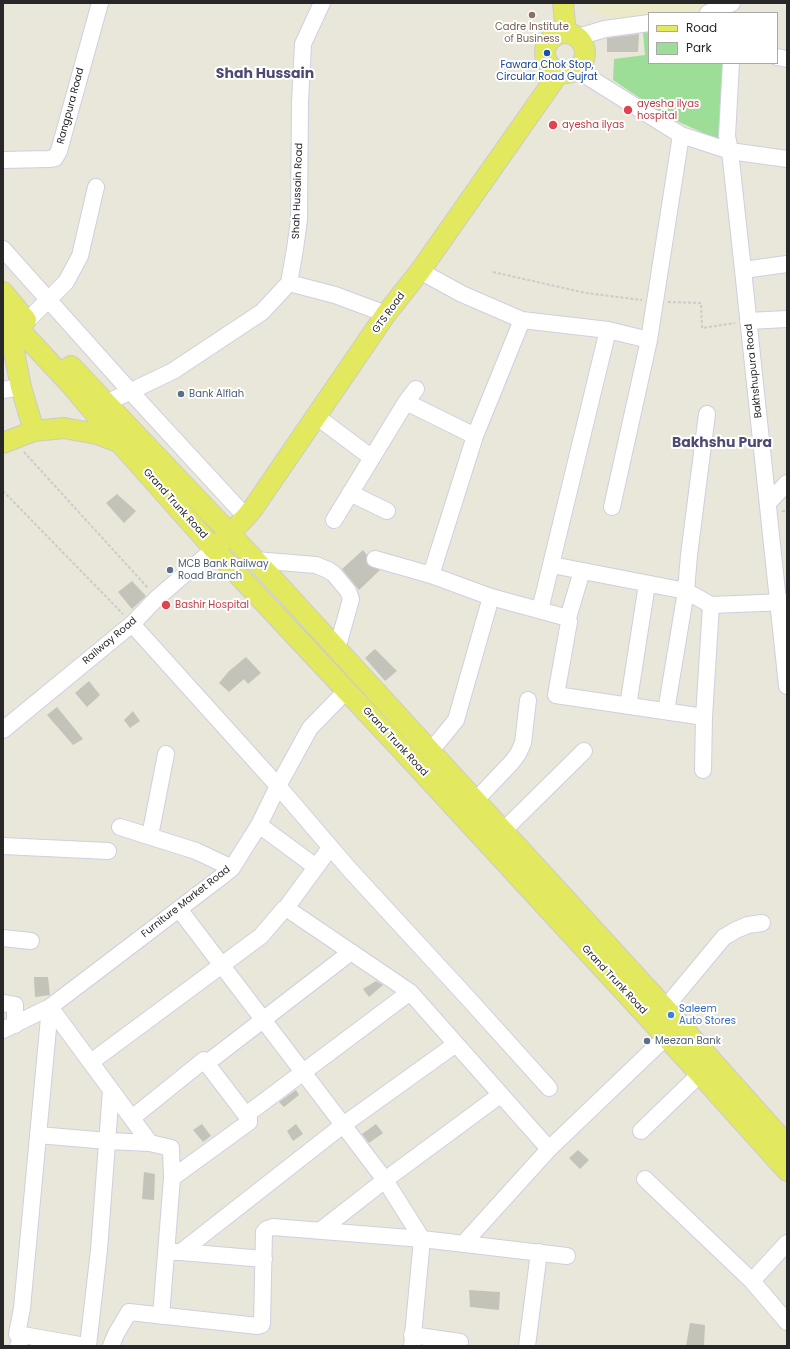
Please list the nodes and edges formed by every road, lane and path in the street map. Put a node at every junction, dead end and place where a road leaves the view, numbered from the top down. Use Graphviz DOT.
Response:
graph roads {
  1 [pos="100,3"];
  2 [pos="322,3"];
  3 [pos="563,3"];
  4 [pos="732,3"];
  5 [pos="710,12"];
  6 [pos="648,23"];
  7 [pos="572,35"];
  8 [pos="731,64"];
  9 [pos="568,71"];
  10 [pos="681,135"];
  11 [pos="730,151"];
  12 [pos="3,160"];
  13 [pos="787,160"];
  14 [pos="96,187"];
  15 [pos="3,249"];
  16 [pos="787,264"];
  17 [pos="743,270"];
  18 [pos="420,271"];
  19 [pos="492,272"];
  20 [pos="289,283"];
  21 [pos="3,292"];
  22 [pos="48,300"];
  23 [pos="655,301"];
  24 [pos="386,314"];
  25 [pos="5,315"];
  26 [pos="787,319"];
  27 [pos="522,320"];
  28 [pos="27,321"];
  29 [pos="748,321"];
  30 [pos="608,330"];
  31 [pos="649,340"];
  32 [pos="12,388"];
  33 [pos="416,389"];
  34 [pos="130,391"];
  35 [pos="406,402"];
  36 [pos="106,403"];
  37 [pos="707,414"];
  38 [pos="316,416"];
  39 [pos="34,431"];
  40 [pos="475,436"];
  41 [pos="8,441"];
  42 [pos="120,443"];
  43 [pos="372,458"];
  44 [pos="787,483"];
  45 [pos="3,491"];
  46 [pos="350,493"];
  47 [pos="768,503"];
  48 [pos="612,506"];
  49 [pos="388,512"];
  50 [pos="246,517"];
  51 [pos="334,520"];
  52 [pos="230,534"];
  53 [pos="214,549"];
  54 [pos="375,559"];
  55 [pos="255,560"];
  56 [pos="780,562"];
  57 [pos="552,565"];
  58 [pos="582,571"];
  59 [pos="431,575"];
  60 [pos="647,584"];
  61 [pos="686,591"];
  62 [pos="491,597"];
  63 [pos="157,598"];
  64 [pos="782,602"];
  65 [pos="711,605"];
  66 [pos="540,610"];
  67 [pos="568,618"];
  68 [pos="132,624"];
  69 [pos="337,649"];
  70 [pos="787,686"];
  71 [pos="347,690"];
  72 [pos="528,700"];
  73 [pos="628,706"];
  74 [pos="666,712"];
  75 [pos="704,717"];
  76 [pos="3,730"];
  77 [pos="584,751"];
  78 [pos="430,752"];
  79 [pos="166,754"];
  80 [pos="703,770"];
  81 [pos="278,786"];
  82 [pos="475,801"];
  83 [pos="260,825"];
  84 [pos="120,827"];
  85 [pos="503,831"];
  86 [pos="150,836"];
  87 [pos="3,846"];
  88 [pos="330,848"];
  89 [pos="108,851"];
  90 [pos="316,866"];
  91 [pos="232,868"];
  92 [pos="179,908"];
  93 [pos="286,908"];
  94 [pos="567,915"];
  95 [pos="762,923"];
  96 [pos="3,938"];
  97 [pos="31,941"];
  98 [pos="351,952"];
  99 [pos="222,965"];
  100 [pos="410,992"];
  101 [pos="3,1003"];
  102 [pos="50,1007"];
  103 [pos="664,1008"];
  104 [pos="264,1020"];
  105 [pos="9,1028"];
  106 [pos="666,1037"];
  107 [pos="456,1044"];
  108 [pos="91,1062"];
  109 [pos="207,1063"];
  110 [pos="303,1072"];
  111 [pos="700,1074"];
  112 [pos="549,1088"];
  113 [pos="111,1090"];
  114 [pos="500,1095"];
  115 [pos="246,1115"];
  116 [pos="132,1118"];
  117 [pos="343,1125"];
  118 [pos="641,1131"];
  119 [pos="38,1136"];
  120 [pos="108,1141"];
  121 [pos="150,1143"];
  122 [pos="787,1145"];
  123 [pos="548,1149"];
  124 [pos="787,1171"];
  125 [pos="172,1178"];
  126 [pos="645,1179"];
  127 [pos="385,1180"];
  128 [pos="321,1230"];
  129 [pos="422,1239"];
  130 [pos="464,1243"];
  131 [pos="787,1243"];
  132 [pos="174,1252"];
  133 [pos="539,1252"];
  134 [pos="567,1256"];
  135 [pos="264,1259"];
  136 [pos="752,1281"];
  137 [pos="161,1316"];
  138 [pos="787,1322"];
  139 [pos="15,1339"];
  140 [pos="412,1341"];
  141 [pos="460,1342"];
  142 [pos="86,1346"];
  143 [pos="111,1346"];
  144 [pos="527,1346"];
  1 -- 12 [label="street, Rangpura Road"];
  2 -- 20 [label="street, Shah Hussain Road"];
  3 -- 7 [label="main road"];
  4 -- 5 [label="street"];
  6 -- 7 [label="street"];
  7 -- 9 [label="main road"];
  7 -- 9 [label="main road"];
  8 -- 11 [label="street, Bakhshupura Road"];
  9 -- 10 [label="street"];
  9 -- 18 [label="main road, GTS Road"];
  10 -- 11 [label="street"];
  10 -- 23 [label="street"];
  11 -- 13 [label="street"];
  11 -- 17 [label="street, Bakhshupura Road"];
  14 -- 22 [label="street"];
  15 -- 22 [label="street"];
  16 -- 17 [label="street"];
  17 -- 29 [label="street, Bakhshupura Road"];
  18 -- 24 [label="main road, GTS Road"];
  18 -- 27 [label="street"];
  19 -- 23 [label="path"];
  20 -- 24 [label="street"];
  20 -- 34 [label="street"];
  21 -- 28 [label="main road, Grand Trunk Road"];
  22 -- 28 [label="street"];
  22 -- 34 [label="street"];
  23 -- 29 [label="path"];
  23 -- 31 [label="street"];
  24 -- 38 [label="main road, GTS Road"];
  25 -- 32 [label="main road"];
  25 -- 42 [label="main road, Grand Trunk Road"];
  26 -- 29 [label="street"];
  27 -- 30 [label="street"];
  27 -- 40 [label="street"];
  28 -- 36 [label="main road, Grand Trunk Road"];
  29 -- 47 [label="street, Bakhshupura Road"];
  30 -- 31 [label="street"];
  30 -- 57 [label="street"];
  31 -- 48 [label="street"];
  32 -- 39 [label="main road"];
  33 -- 35 [label="street"];
  34 -- 36 [label="street"];
  34 -- 50 [label="street"];
  35 -- 40 [label="street"];
  35 -- 43 [label="street"];
  36 -- 52 [label="main road, Grand Trunk Road"];
  37 -- 61 [label="street"];
  38 -- 43 [label="street"];
  38 -- 50 [label="main road, GTS Road"];
  39 -- 41 [label="main road"];
  39 -- 42 [label="main road"];
  40 -- 59 [label="street"];
  41 -- 63 [label="path"];
  42 -- 53 [label="main road, Grand Trunk Road"];
  43 -- 46 [label="street"];
  44 -- 47 [label="street"];
  45 -- 68 [label="path"];
  46 -- 49 [label="street"];
  46 -- 51 [label="street"];
  47 -- 56 [label="street, Bakhshupura Road"];
  50 -- 52 [label="main road, GTS Road"];
  52 -- 53 [label="main road, GTS Road"];
  52 -- 55 [label="main road, Grand Trunk Road"];
  53 -- 63 [label="street, Railway Road"];
  53 -- 71 [label="main road, Grand Trunk Road"];
  54 -- 59 [label="street"];
  55 -- 69 [label="main road, Grand Trunk Road"];
  55 -- 69 [label="street"];
  56 -- 64 [label="street, Bakhshupura Road"];
  57 -- 58 [label="street"];
  57 -- 66 [label="street"];
  58 -- 60 [label="street"];
  58 -- 67 [label="street"];
  59 -- 62 [label="street"];
  60 -- 61 [label="street"];
  60 -- 73 [label="street"];
  61 -- 65 [label="street"];
  61 -- 74 [label="street"];
  62 -- 66 [label="street"];
  62 -- 78 [label="street"];
  63 -- 68 [label="street, Railway Road"];
  64 -- 65 [label="street"];
  64 -- 70 [label="street, Bakhshupura Road"];
  65 -- 75 [label="street"];
  66 -- 67 [label="street"];
  67 -- 73 [label="street"];
  68 -- 76 [label="street, Railway Road"];
  68 -- 81 [label="street"];
  69 -- 78 [label="main road, Grand Trunk Road"];
  71 -- 81 [label="street, Furniture Market Road"];
  71 -- 94 [label="main road, Grand Trunk Road"];
  72 -- 82 [label="street"];
  73 -- 74 [label="street"];
  74 -- 75 [label="street"];
  75 -- 80 [label="street"];
  77 -- 85 [label="street"];
  78 -- 82 [label="main road, Grand Trunk Road"];
  79 -- 86 [label="street"];
  81 -- 83 [label="street, Furniture Market Road"];
  81 -- 88 [label="street"];
  82 -- 85 [label="main road, Grand Trunk Road"];
  83 -- 90 [label="street"];
  83 -- 91 [label="street, Furniture Market Road"];
  84 -- 86 [label="street"];
  85 -- 94 [label="main road, Grand Trunk Road"];
  86 -- 91 [label="street"];
  87 -- 89 [label="street"];
  88 -- 90 [label="street"];
  88 -- 112 [label="street"];
  90 -- 93 [label="street"];
  91 -- 92 [label="street, Furniture Market Road"];
  92 -- 99 [label="street"];
  92 -- 102 [label="street, Furniture Market Road"];
  93 -- 98 [label="street"];
  93 -- 99 [label="street"];
  94 -- 103 [label="main road, Grand Trunk Road"];
  94 -- 106 [label="main road, Grand Trunk Road"];
  95 -- 103 [label="street"];
  96 -- 97 [label="street"];
  98 -- 100 [label="street"];
  98 -- 104 [label="street"];
  99 -- 104 [label="street"];
  99 -- 108 [label="street"];
  100 -- 107 [label="street"];
  100 -- 110 [label="street"];
  101 -- 105 [label="street"];
  102 -- 105 [label="street, Furniture Market Road"];
  102 -- 108 [label="street"];
  102 -- 119 [label="street"];
  103 -- 122 [label="main road, Grand Trunk Road"];
  104 -- 109 [label="street"];
  104 -- 110 [label="street"];
  106 -- 111 [label="main road, Grand Trunk Road"];
  106 -- 123 [label="street"];
  107 -- 114 [label="street"];
  107 -- 117 [label="street"];
  108 -- 113 [label="street"];
  109 -- 115 [label="street"];
  109 -- 116 [label="street"];
  110 -- 115 [label="street"];
  110 -- 117 [label="street"];
  111 -- 118 [label="street"];
  111 -- 124 [label="main road, Grand Trunk Road"];
  113 -- 116 [label="street"];
  113 -- 120 [label="street"];
  114 -- 123 [label="street"];
  114 -- 127 [label="street"];
  115 -- 125 [label="street"];
  116 -- 121 [label="street"];
  117 -- 127 [label="street"];
  117 -- 132 [label="street"];
  119 -- 120 [label="street"];
  119 -- 139 [label="street"];
  120 -- 121 [label="street"];
  120 -- 142 [label="street"];
  121 -- 125 [label="street"];
  123 -- 130 [label="street"];
  125 -- 132 [label="street"];
  126 -- 136 [label="street"];
  127 -- 128 [label="street"];
  127 -- 129 [label="street"];
  128 -- 129 [label="street"];
  128 -- 135 [label="street"];
  129 -- 130 [label="street"];
  129 -- 140 [label="street"];
  130 -- 133 [label="street"];
  131 -- 136 [label="street"];
  132 -- 135 [label="street"];
  132 -- 137 [label="street"];
  133 -- 134 [label="street"];
  133 -- 144 [label="street"];
  135 -- 137 [label="street"];
  136 -- 138 [label="street"];
  137 -- 143 [label="street"];
  139 -- 142 [label="street"];
  140 -- 141 [label="street"];
}
